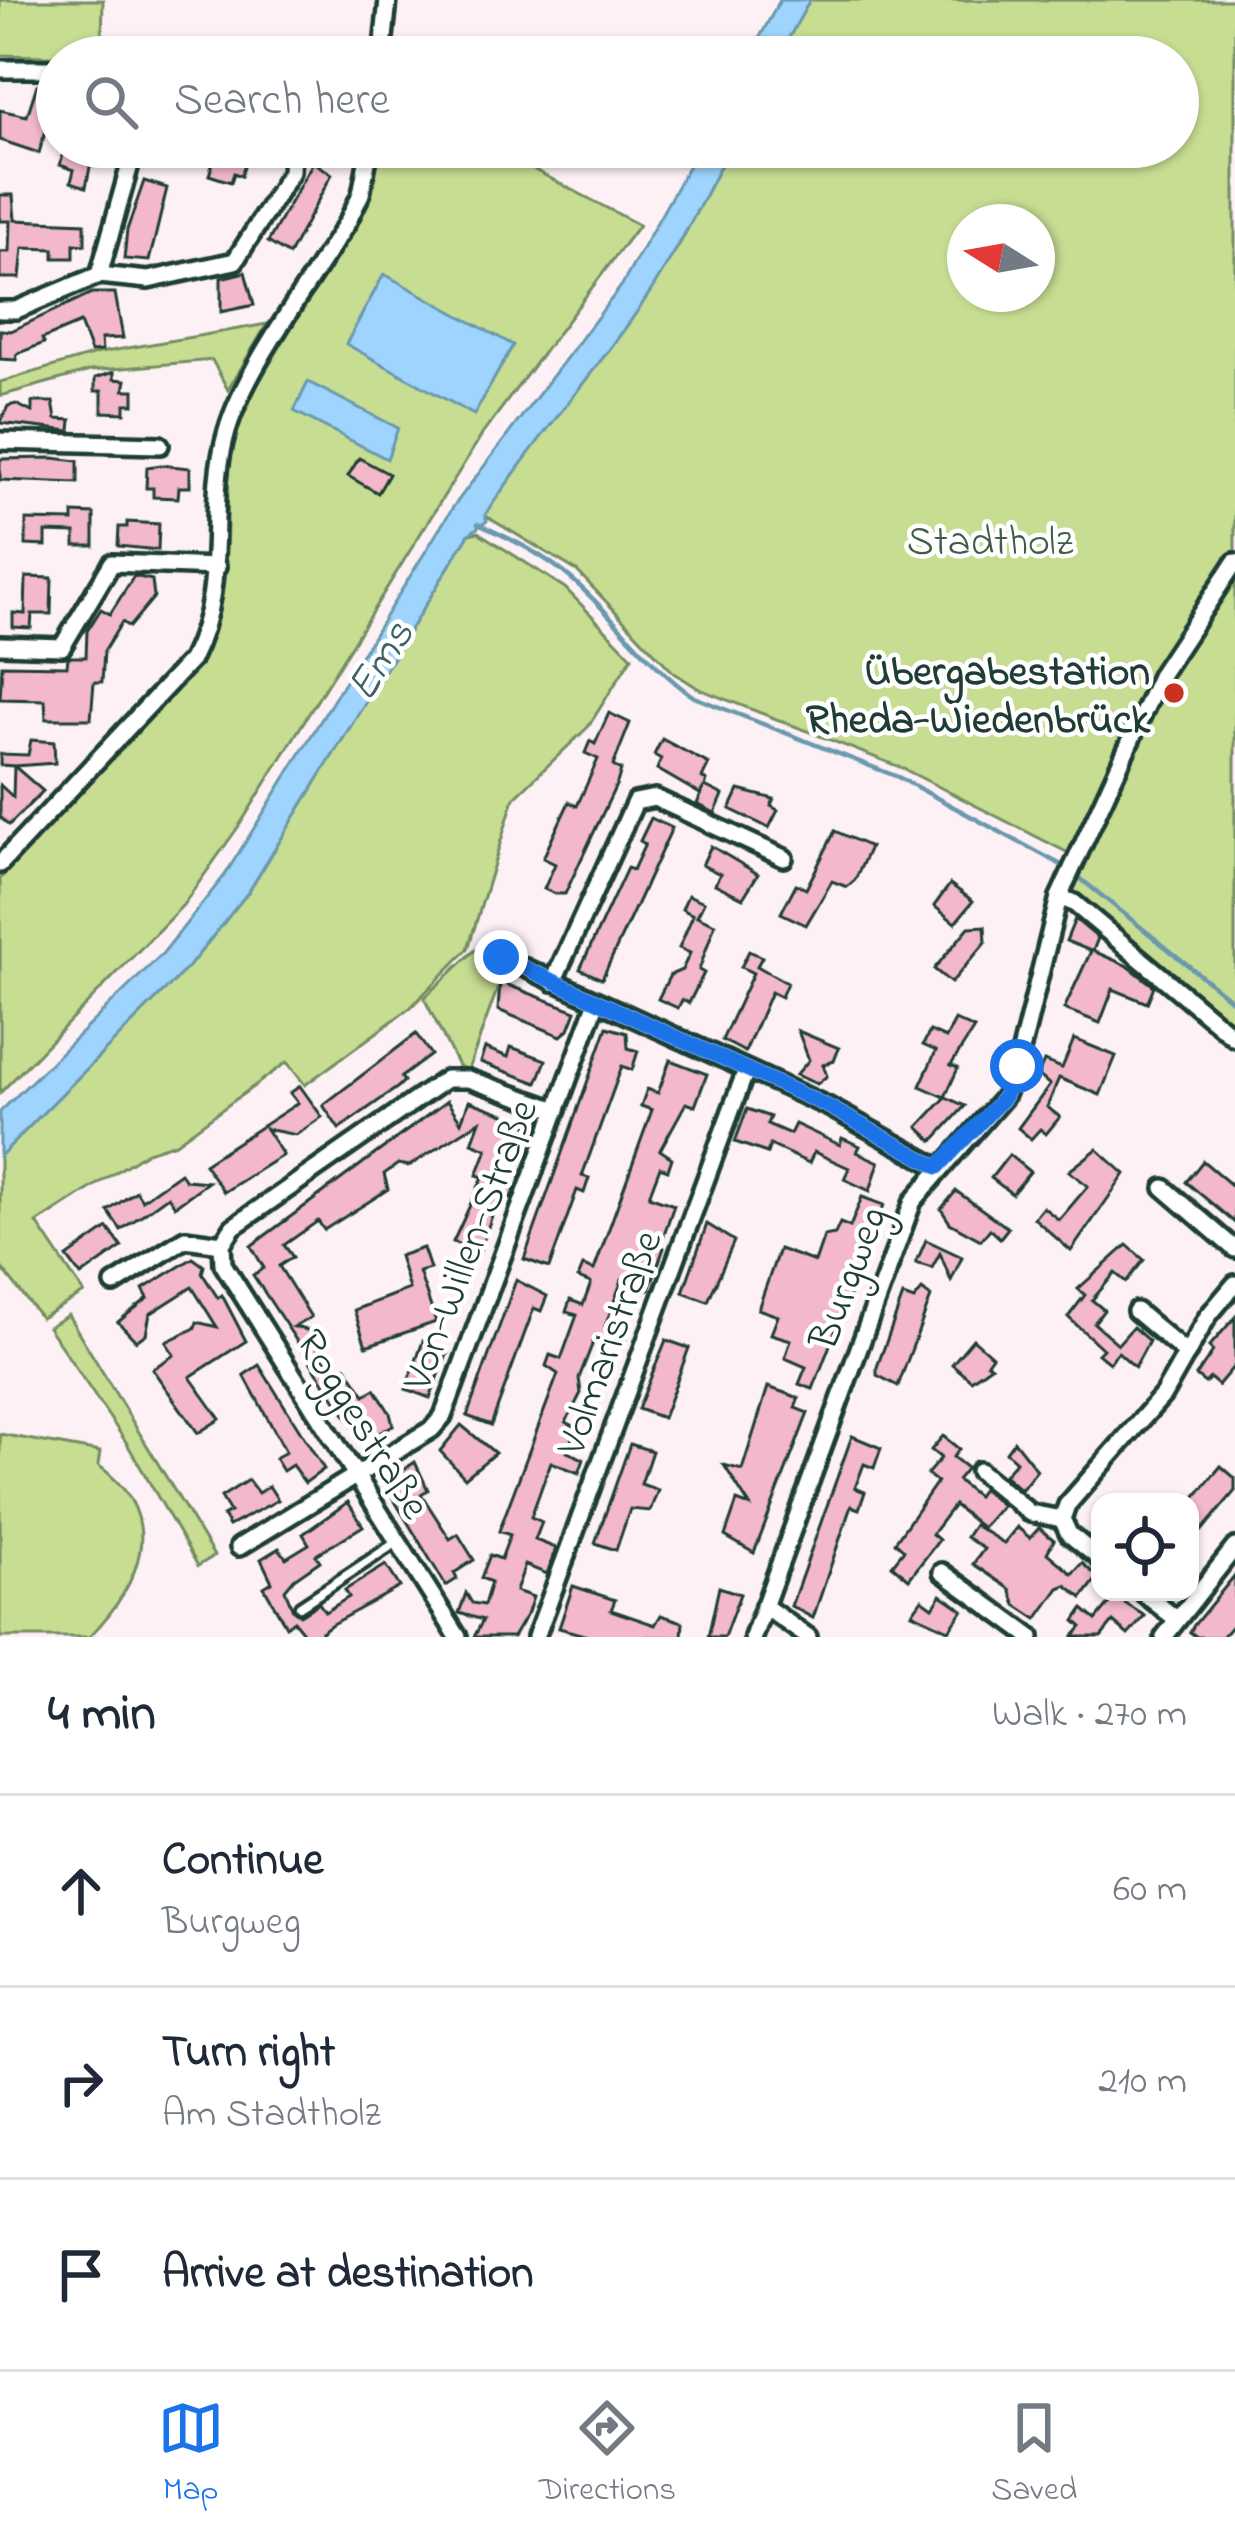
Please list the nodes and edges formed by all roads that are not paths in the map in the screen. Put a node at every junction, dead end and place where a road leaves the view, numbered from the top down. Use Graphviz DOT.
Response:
graph roads {
  1 [pos="388,0"];
  2 [pos="384,36"];
  3 [pos="0,69"];
  4 [pos="36,69"];
  5 [pos="129,168"];
  6 [pos="291,168"];
  7 [pos="366,168"];
  8 [pos="99,274"];
  9 [pos="0,310"];
  10 [pos="0,441"];
  11 [pos="160,445"];
  12 [pos="1235,562"];
  13 [pos="218,567"];
  14 [pos="0,645"];
  15 [pos="784,858"];
  16 [pos="0,864"];
  17 [pos="1062,890"];
  18 [pos="501,957"];
  19 [pos="553,982"];
  20 [pos="596,1004"];
  21 [pos="1235,1039"];
  22 [pos="745,1072"];
  23 [pos="557,1110"];
  24 [pos="938,1167"];
  25 [pos="1164,1188"];
  26 [pos="222,1244"];
  27 [pos="1235,1250"];
  28 [pos="114,1284"];
  29 [pos="1235,1284"];
  30 [pos="1136,1311"];
  31 [pos="1187,1354"];
  32 [pos="980,1471"];
  33 [pos="355,1474"];
  34 [pos="1062,1520"];
  35 [pos="397,1542"];
  36 [pos="238,1547"];
  37 [pos="1235,1547"];
  38 [pos="1091,1552"];
  39 [pos="942,1572"];
  40 [pos="1153,1601"];
  41 [pos="300,1606"];
  42 [pos="764,1606"];
  43 [pos="1175,1618"];
  44 [pos="458,1637"];
  45 [pos="536,1637"];
  46 [pos="753,1637"];
  47 [pos="808,1637"];
  48 [pos="1031,1637"];
  49 [pos="1164,1637"];
  1 -- 2 [label="street"];
  3 -- 4 [label="street"];
  5 -- 8 [label="street"];
  6 -- 8 [label="street"];
  7 -- 13 [label="street"];
  8 -- 9 [label="street"];
  10 -- 11 [label="street"];
  12 -- 17 [label="street, Burgweg"];
  13 -- 14 [label="street"];
  13 -- 16 [label="street"];
  15 -- 19 [label="street"];
  17 -- 21 [label="street"];
  17 -- 24 [label="street, Burgweg"];
  18 -- 19 [label="street"];
  19 -- 20 [label="street"];
  20 -- 22 [label="street"];
  20 -- 23 [label="street, Von-Willen-Straße"];
  22 -- 24 [label="street"];
  22 -- 45 [label="street, Volmaristraße"];
  23 -- 26 [label="street"];
  23 -- 33 [label="street, Von-Willen-Straße"];
  24 -- 42 [label="street, Burgweg"];
  25 -- 27 [label="street"];
  26 -- 28 [label="street"];
  26 -- 33 [label="street, Roggestraße"];
  29 -- 31 [label="street"];
  30 -- 31 [label="street"];
  31 -- 34 [label="street"];
  32 -- 34 [label="street"];
  33 -- 35 [label="street, Roggestraße"];
  33 -- 36 [label="street, Von-Willen-Straße"];
  34 -- 38 [label="street"];
  35 -- 41 [label="lane"];
  35 -- 44 [label="street, Roggestraße"];
  37 -- 43 [label="street"];
  39 -- 48 [label="street"];
  40 -- 43 [label="street"];
  42 -- 46 [label="street, Burgweg"];
  42 -- 47 [label="street"];
  43 -- 49 [label="street"];
}
